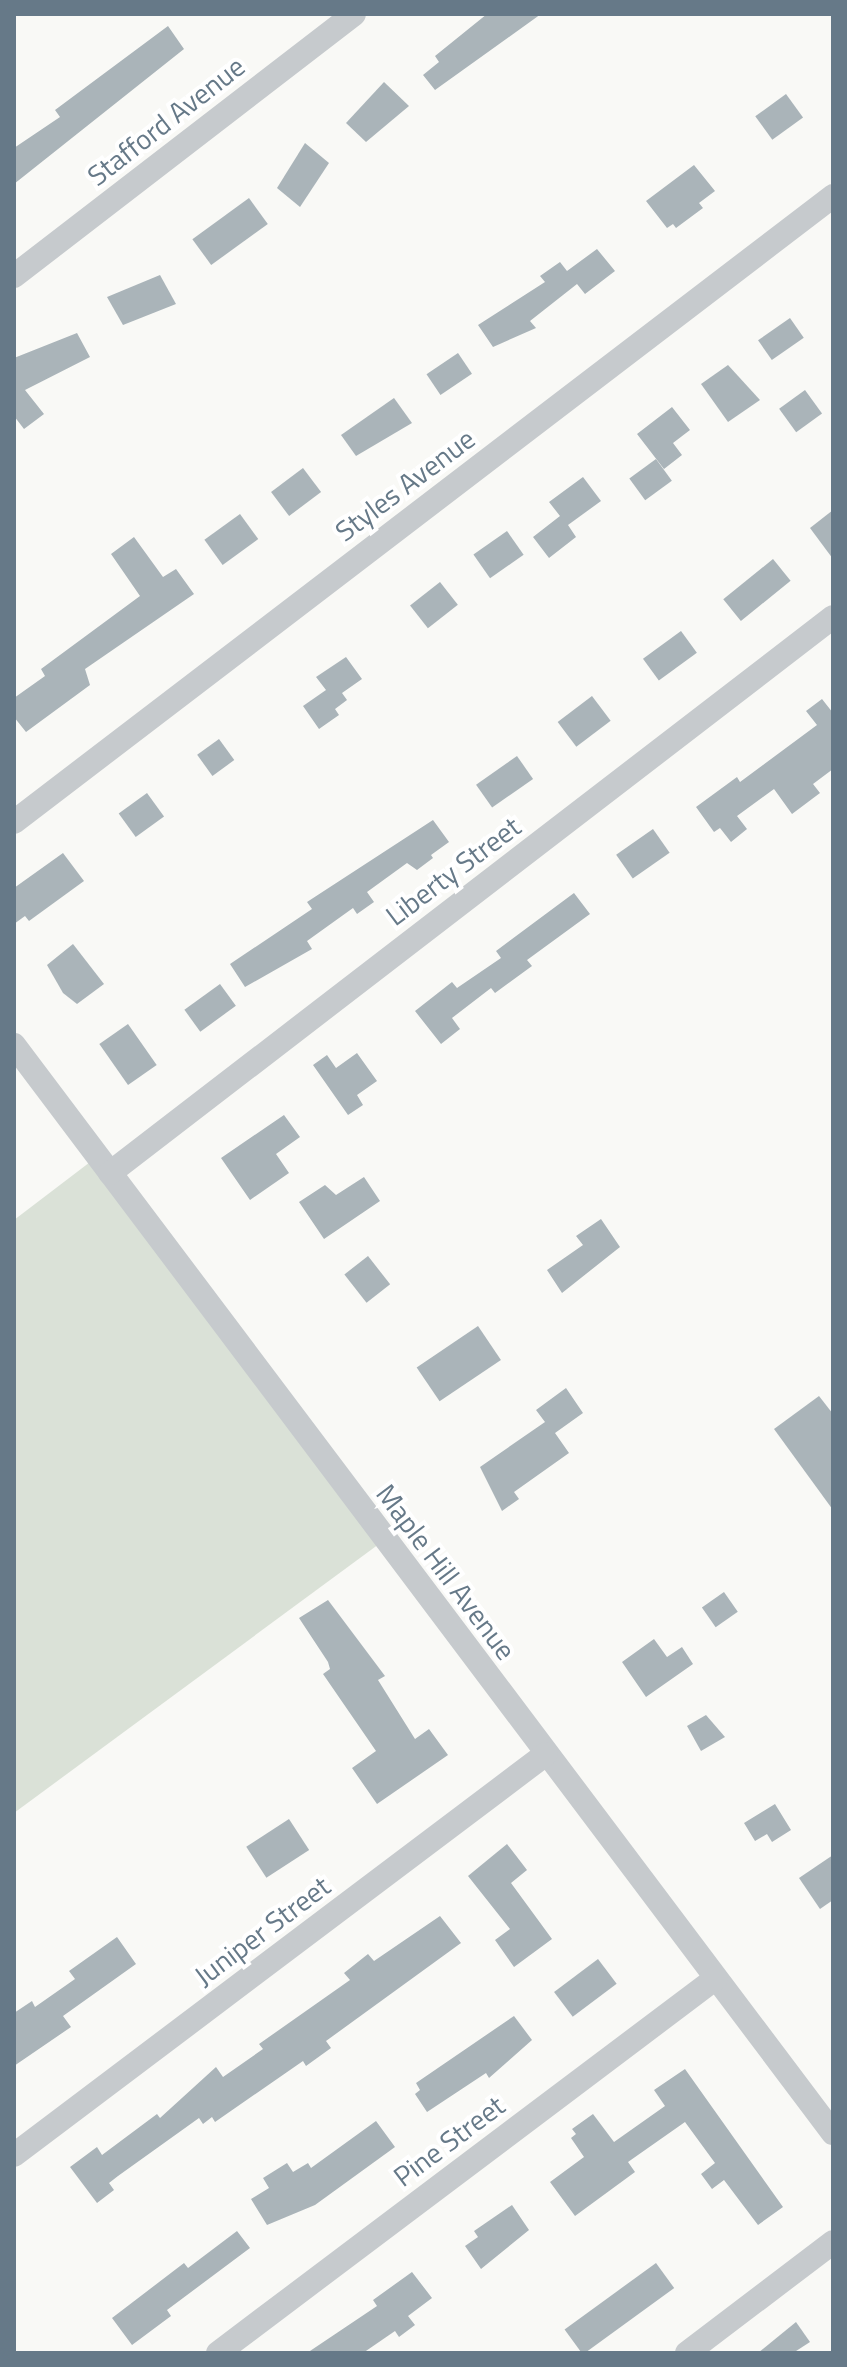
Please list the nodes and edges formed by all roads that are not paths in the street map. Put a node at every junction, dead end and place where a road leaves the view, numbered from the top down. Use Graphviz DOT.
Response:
graph roads {
  1 [pos="354,14"];
  2 [pos="833,196"];
  3 [pos="14,276"];
  4 [pos="833,617"];
  5 [pos="14,822"];
  6 [pos="14,1045"];
  7 [pos="110,1173"];
  8 [pos="546,1754"];
  9 [pos="716,1978"];
  10 [pos="833,2133"];
  11 [pos="14,2155"];
  12 [pos="833,2242"];
  13 [pos="218,2353"];
  14 [pos="687,2353"];
  1 -- 3 [label="street, Stafford Avenue"];
  2 -- 5 [label="street, Styles Avenue"];
  4 -- 7 [label="street, Liberty Street"];
  6 -- 7 [label="street, Maple Hill Avenue"];
  7 -- 8 [label="street, Maple Hill Avenue"];
  8 -- 9 [label="street, Maple Hill Avenue"];
  8 -- 11 [label="street, Juniper Street"];
  9 -- 10 [label="street, Maple Hill Avenue"];
  9 -- 13 [label="street, Pine Street"];
  12 -- 14 [label="street"];
}
